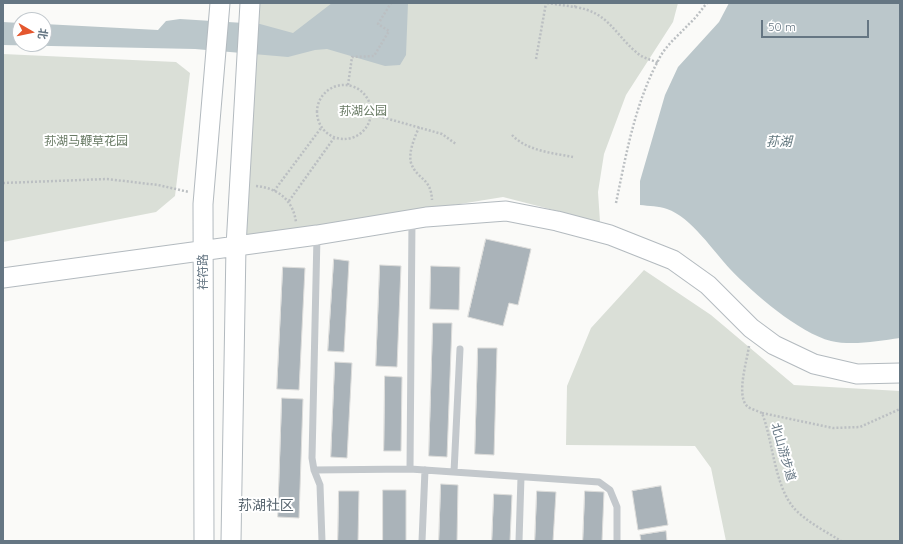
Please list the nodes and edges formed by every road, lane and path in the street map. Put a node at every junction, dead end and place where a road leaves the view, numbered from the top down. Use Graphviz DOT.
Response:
graph roads {
  1 [pos="391,3"];
  2 [pos="546,3"];
  3 [pos="576,3"];
  4 [pos="707,3"];
  5 [pos="220,7"];
  6 [pos="575,7"];
  7 [pos="249,8"];
  8 [pos="536,59"];
  9 [pos="658,63"];
  10 [pos="348,85"];
  11 [pos="371,114"];
  12 [pos="418,127"];
  13 [pos="322,128"];
  14 [pos="512,135"];
  15 [pos="334,138"];
  16 [pos="456,144"];
  17 [pos="573,157"];
  18 [pos="3,183"];
  19 [pos="239,186"];
  20 [pos="274,191"];
  21 [pos="204,196"];
  22 [pos="289,201"];
  23 [pos="616,203"];
  24 [pos="433,216"];
  25 [pos="412,219"];
  26 [pos="317,236"];
  27 [pos="299,238"];
  28 [pos="236,246"];
  29 [pos="203,251"];
  30 [pos="3,278"];
  31 [pos="751,328"];
  32 [pos="460,349"];
  33 [pos="900,373"];
  34 [pos="900,409"];
  35 [pos="762,413"];
  36 [pos="410,469"];
  37 [pos="314,470"];
  38 [pos="425,470"];
  39 [pos="454,472"];
  40 [pos="521,477"];
  41 [pos="204,541"];
  42 [pos="231,541"];
  43 [pos="322,541"];
  44 [pos="422,541"];
  45 [pos="519,541"];
  46 [pos="617,541"];
  47 [pos="841,541"];
  1 -- 10 [label="path"];
  2 -- 6 [label="path"];
  2 -- 8 [label="path"];
  3 -- 6 [label="path"];
  4 -- 9 [label="path"];
  5 -- 21 [label="main road, 祥符路"];
  6 -- 9 [label="path"];
  7 -- 19 [label="main road"];
  9 -- 23 [label="path"];
  10 -- 11 [label="path"];
  10 -- 13 [label="path"];
  11 -- 12 [label="path"];
  11 -- 15 [label="path"];
  12 -- 16 [label="path"];
  12 -- 24 [label="path"];
  13 -- 15 [label="path"];
  13 -- 20 [label="path"];
  14 -- 17 [label="path"];
  15 -- 22 [label="path"];
  18 -- 21 [label="path"];
  19 -- 20 [label="path"];
  19 -- 28 [label="main road"];
  20 -- 22 [label="path"];
  21 -- 29 [label="main road, 祥符路"];
  22 -- 27 [label="path"];
  24 -- 25 [label="main road"];
  24 -- 31 [label="main road"];
  25 -- 26 [label="main road"];
  25 -- 36 [label="lane"];
  26 -- 27 [label="main road"];
  26 -- 37 [label="lane"];
  27 -- 28 [label="main road"];
  28 -- 29 [label="main road"];
  28 -- 42 [label="main road"];
  29 -- 30 [label="main road"];
  29 -- 41 [label="main road, 祥符路"];
  31 -- 33 [label="main road"];
  31 -- 35 [label="path, 北山游步道"];
  32 -- 39 [label="lane"];
  34 -- 35 [label="path"];
  35 -- 47 [label="path, 北山游步道"];
  36 -- 37 [label="lane"];
  36 -- 38 [label="lane"];
  37 -- 43 [label="lane"];
  38 -- 39 [label="lane"];
  38 -- 44 [label="lane"];
  39 -- 40 [label="lane"];
  40 -- 45 [label="lane"];
  40 -- 46 [label="lane"];
}
